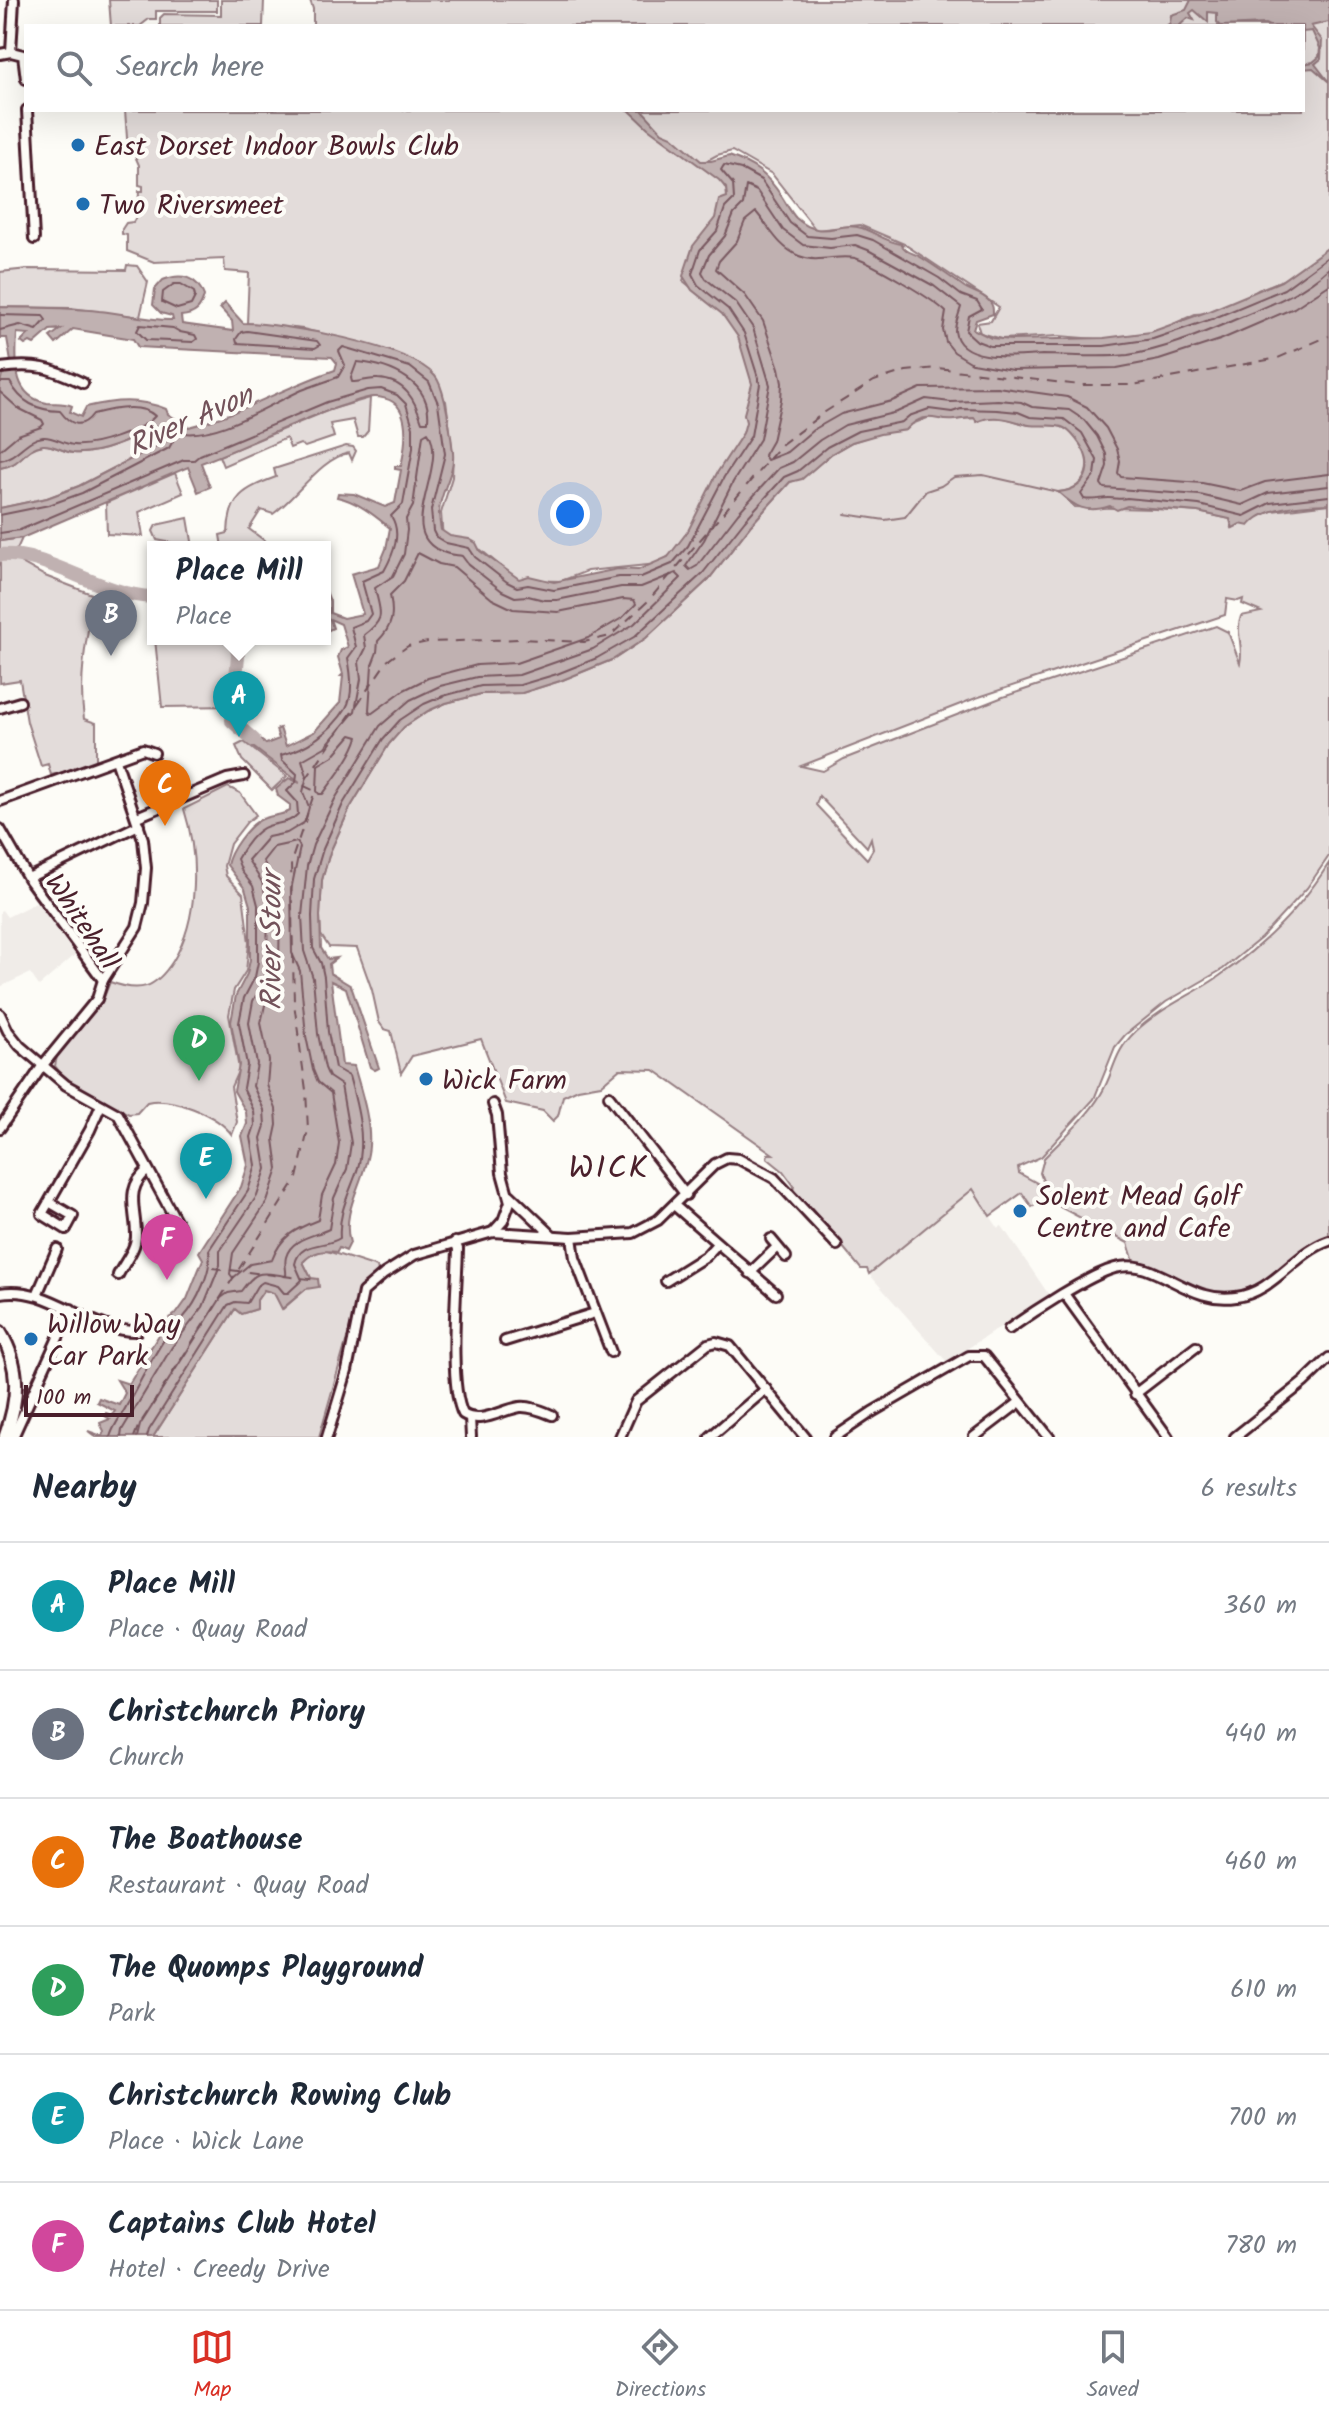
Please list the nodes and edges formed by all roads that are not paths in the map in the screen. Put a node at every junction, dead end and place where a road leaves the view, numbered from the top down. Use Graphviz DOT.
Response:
graph roads {
  1 [pos="14,0"];
  2 [pos="11,52"];
  3 [pos="0,54"];
  4 [pos="24,63"];
  5 [pos="27,112"];
  6 [pos="34,239"];
  7 [pos="8,367"];
  8 [pos="83,383"];
  9 [pos="20,702"];
  10 [pos="0,708"];
  11 [pos="154,753"];
  12 [pos="116,760"];
  13 [pos="244,776"];
  14 [pos="0,801"];
  15 [pos="138,821"];
  16 [pos="1,834"];
  17 [pos="28,878"];
  18 [pos="103,980"];
  19 [pos="0,1014"];
  20 [pos="43,1065"];
  21 [pos="609,1096"];
  22 [pos="493,1104"];
  23 [pos="101,1105"];
  24 [pos="0,1128"];
  25 [pos="148,1170"];
  26 [pos="509,1195"];
  27 [pos="686,1195"];
  28 [pos="49,1202"];
  29 [pos="675,1206"];
  30 [pos="179,1226"];
  31 [pos="493,1232"];
  32 [pos="554,1237"];
  33 [pos="572,1237"];
  34 [pos="1329,1241"];
  35 [pos="455,1242"];
  36 [pos="717,1244"];
  37 [pos="837,1245"];
  38 [pos="57,1249"];
  39 [pos="786,1257"];
  40 [pos="750,1273"];
  41 [pos="118,1275"];
  42 [pos="666,1281"];
  43 [pos="0,1293"];
  44 [pos="776,1294"];
  45 [pos="37,1295"];
  46 [pos="1065,1295"];
  47 [pos="71,1309"];
  48 [pos="595,1313"];
  49 [pos="1009,1329"];
  50 [pos="137,1331"];
  51 [pos="0,1332"];
  52 [pos="505,1341"];
  53 [pos="1196,1347"];
  54 [pos="611,1352"];
  55 [pos="1329,1358"];
  56 [pos="766,1389"];
  57 [pos="1135,1394"];
  58 [pos="1020,1402"];
  59 [pos="552,1415"];
  60 [pos="470,1418"];
  61 [pos="1247,1429"];
  62 [pos="5,1437"];
  63 [pos="13,1437"];
  64 [pos="327,1437"];
  65 [pos="471,1437"];
  66 [pos="620,1437"];
  67 [pos="710,1437"];
  68 [pos="805,1437"];
  69 [pos="835,1437"];
  70 [pos="974,1437"];
  71 [pos="1049,1437"];
  72 [pos="1168,1437"];
  73 [pos="1235,1437"];
  74 [pos="1253,1437"];
  1 -- 2 [label="street"];
  2 -- 3 [label="street"];
  2 -- 4 [label="street"];
  5 -- 6 [label="street"];
  7 -- 8 [label="street"];
  9 -- 10 [label="street"];
  11 -- 12 [label="street"];
  12 -- 14 [label="street"];
  12 -- 15 [label="street"];
  13 -- 15 [label="street"];
  15 -- 17 [label="street"];
  15 -- 18 [label="street"];
  16 -- 17 [label="street, Whitehall"];
  17 -- 18 [label="street, Whitehall"];
  18 -- 20 [label="street, Whitehall"];
  19 -- 20 [label="street"];
  20 -- 23 [label="street"];
  20 -- 24 [label="street, Whitehall"];
  21 -- 27 [label="street"];
  22 -- 26 [label="street"];
  23 -- 25 [label="street"];
  23 -- 28 [label="street"];
  25 -- 30 [label="street"];
  25 -- 41 [label="street"];
  26 -- 31 [label="street"];
  26 -- 32 [label="street"];
  27 -- 29 [label="street"];
  27 -- 37 [label="street"];
  29 -- 33 [label="street"];
  29 -- 36 [label="street"];
  31 -- 32 [label="street"];
  31 -- 35 [label="street"];
  32 -- 33 [label="street"];
  33 -- 48 [label="street"];
  34 -- 46 [label="street"];
  35 -- 60 [label="street"];
  35 -- 64 [label="street"];
  36 -- 40 [label="street"];
  36 -- 42 [label="street"];
  38 -- 45 [label="street"];
  39 -- 40 [label="street"];
  40 -- 44 [label="street"];
  43 -- 45 [label="street"];
  45 -- 47 [label="street"];
  46 -- 49 [label="street"];
  46 -- 57 [label="street"];
  47 -- 50 [label="street"];
  47 -- 63 [label="street"];
  48 -- 52 [label="street"];
  48 -- 54 [label="street"];
  51 -- 62 [label="street"];
  53 -- 57 [label="street"];
  55 -- 61 [label="street"];
  56 -- 66 [label="street"];
  56 -- 67 [label="street"];
  56 -- 68 [label="street"];
  57 -- 72 [label="street"];
  58 -- 69 [label="street"];
  58 -- 70 [label="street"];
  58 -- 71 [label="street"];
  59 -- 60 [label="street"];
  60 -- 65 [label="street"];
  61 -- 73 [label="street"];
  61 -- 74 [label="street"];
}
